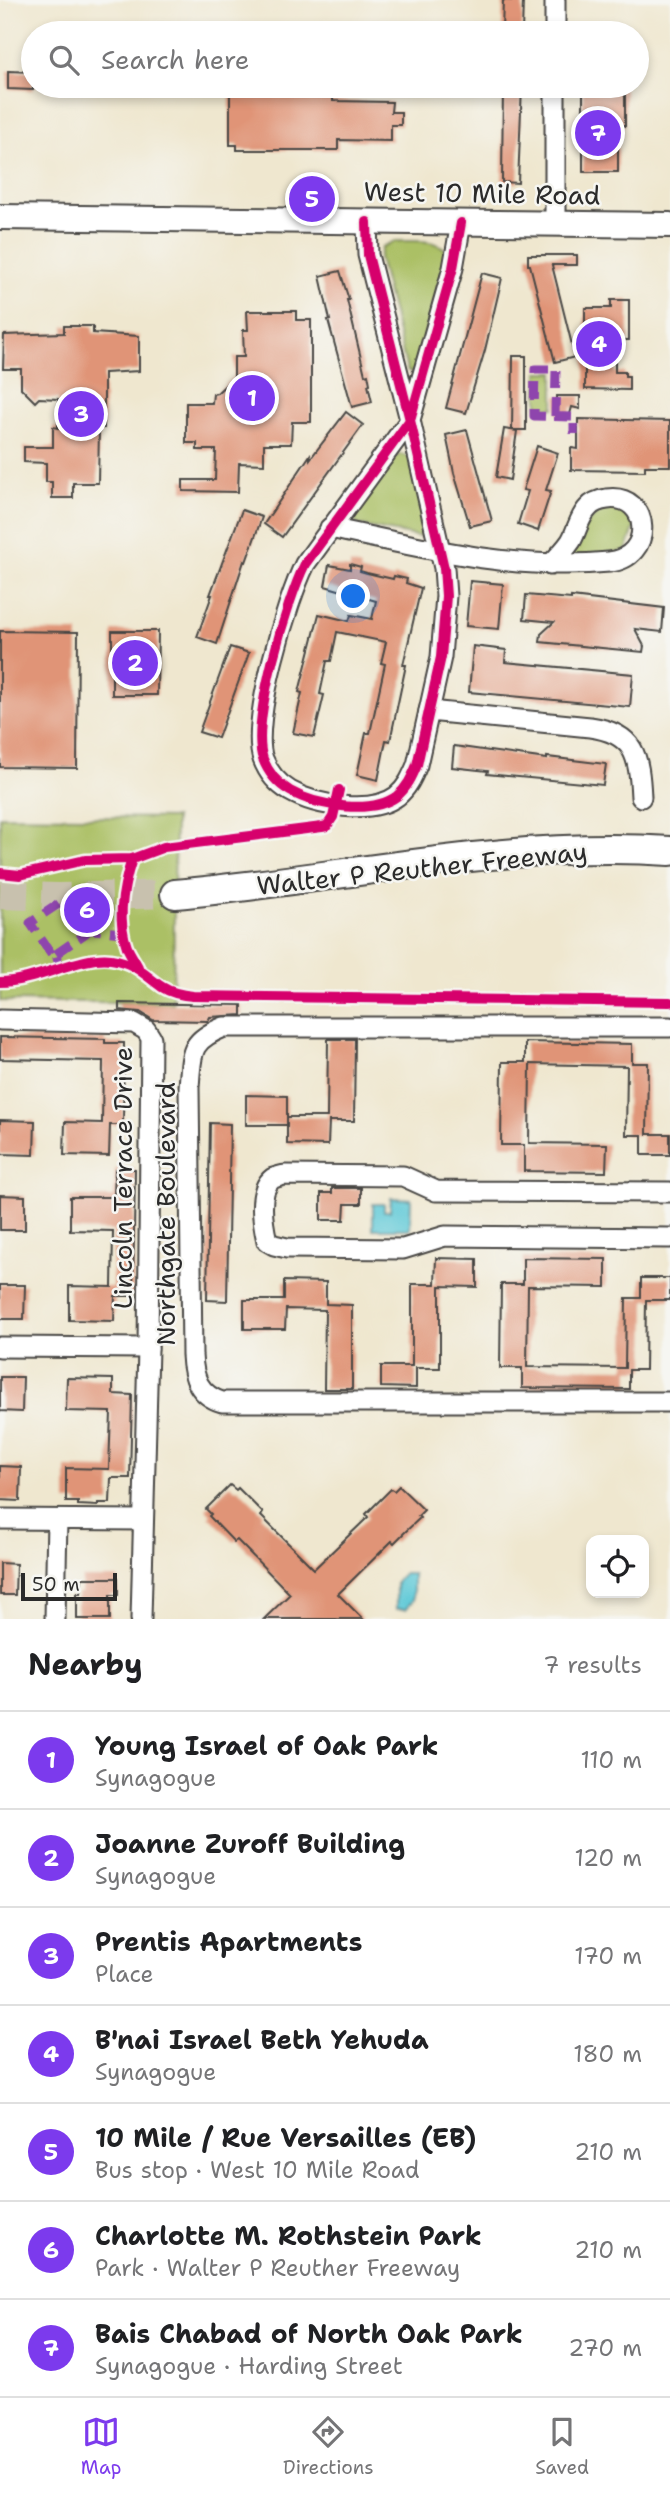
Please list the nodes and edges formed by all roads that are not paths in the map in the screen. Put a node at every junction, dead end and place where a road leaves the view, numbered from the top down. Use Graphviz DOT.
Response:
graph roads {
  1 [pos="555,0"];
  2 [pos="555,21"];
  3 [pos="555,98"];
  4 [pos="0,217"];
  5 [pos="367,222"];
  6 [pos="461,223"];
  7 [pos="555,224"];
  8 [pos="670,225"];
  9 [pos="410,420"];
  10 [pos="330,528"];
  11 [pos="441,552"];
  12 [pos="550,565"];
  13 [pos="429,711"];
  14 [pos="641,796"];
  15 [pos="670,851"];
  16 [pos="175,894"];
  17 [pos="0,1020"];
  18 [pos="670,1027"];
  19 [pos="670,1192"];
  20 [pos="670,1238"];
  21 [pos="0,1347"];
  22 [pos="148,1349"];
  23 [pos="670,1402"];
  24 [pos="0,1519"];
  25 [pos="57,1520"];
  26 [pos="143,1520"];
  27 [pos="55,1619"];
  28 [pos="141,1619"];
  1 -- 2 [label="street"];
  3 -- 7 [label="street"];
  4 -- 5 [label="main road, West 10 Mile Road"];
  5 -- 6 [label="main road, West 10 Mile Road"];
  5 -- 9 [label="street"];
  6 -- 7 [label="main road, West 10 Mile Road"];
  6 -- 9 [label="street"];
  7 -- 8 [label="main road, West 10 Mile Road"];
  9 -- 10 [label="street"];
  9 -- 11 [label="street"];
  10 -- 11 [label="street"];
  10 -- 13 [label="street"];
  11 -- 12 [label="street"];
  11 -- 13 [label="street"];
  12 -- 12 [label="street"];
  13 -- 14 [label="street"];
  15 -- 16 [label="highway, Walter P Reuther Freeway"];
  17 -- 22 [label="street, Lincoln Terrace Drive"];
  18 -- 23 [label="street, Northgate Boulevard"];
  19 -- 20 [label="street"];
  21 -- 22 [label="street, Lincoln Terrace Drive"];
  22 -- 26 [label="street, Lincoln Terrace Drive"];
  24 -- 25 [label="street"];
  25 -- 26 [label="street"];
  25 -- 27 [label="street"];
  26 -- 28 [label="street, Lincoln Terrace Drive"];
}
